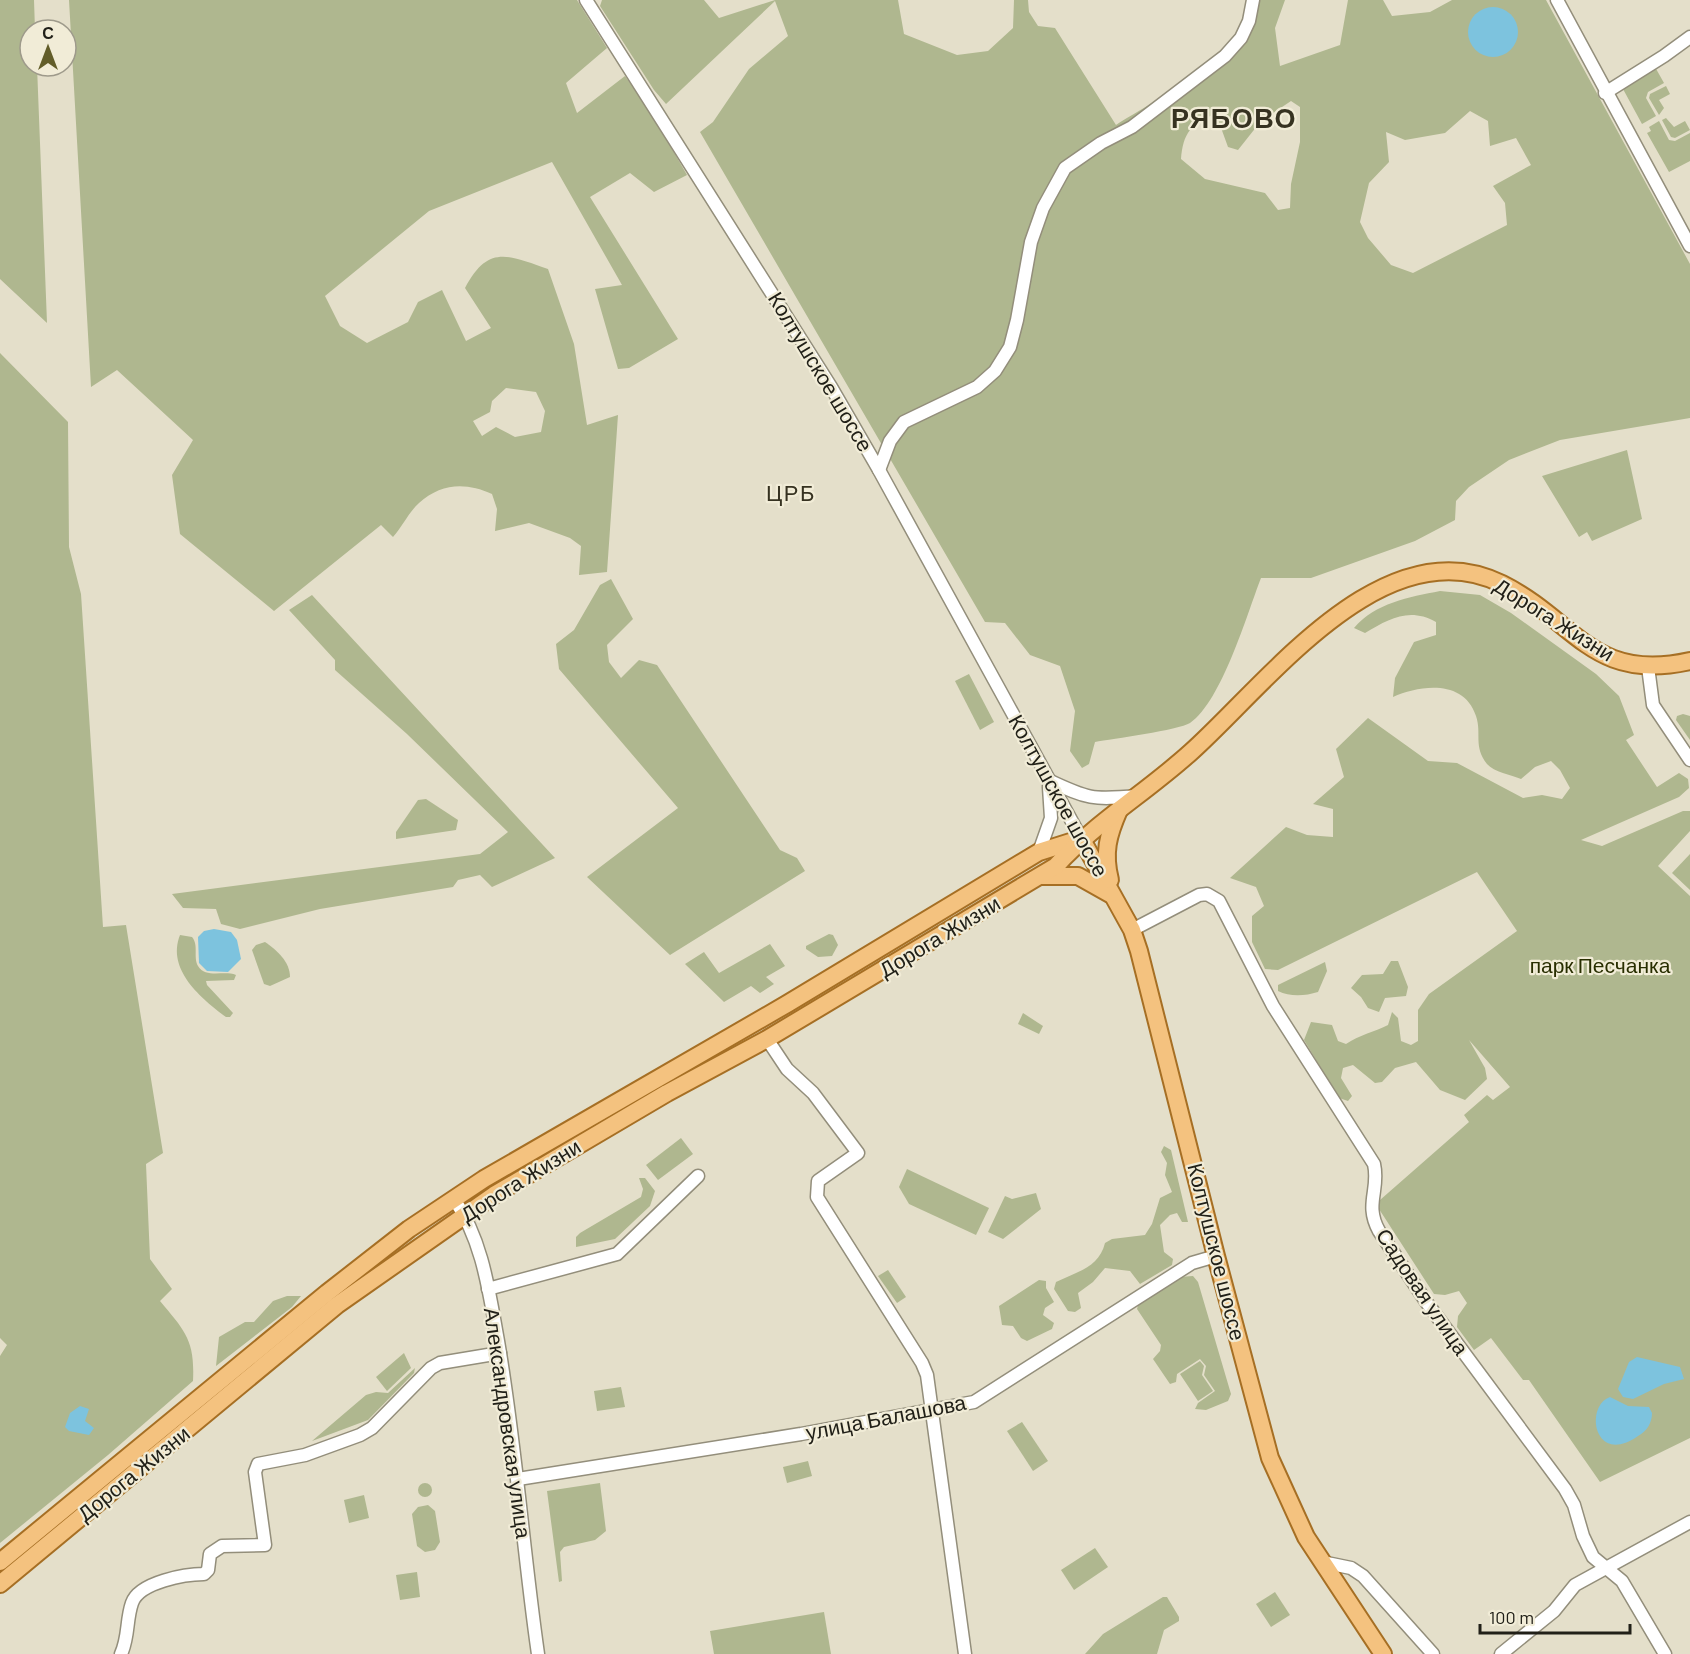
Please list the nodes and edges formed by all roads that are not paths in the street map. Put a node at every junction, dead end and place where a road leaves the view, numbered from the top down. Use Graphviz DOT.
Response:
graph roads {
  1 [pos="586,0"];
  2 [pos="1253,0"];
  3 [pos="1557,0"];
  4 [pos="1690,37"];
  5 [pos="1605,93"];
  6 [pos="1690,246"];
  7 [pos="879,470"];
  8 [pos="1690,661"];
  9 [pos="1648,667"];
  10 [pos="1690,760"];
  11 [pos="1048,780"];
  12 [pos="1138,796"];
  13 [pos="1119,810"];
  14 [pos="1081,838"];
  15 [pos="1039,852"];
  16 [pos="1041,876"];
  17 [pos="1113,896"];
  18 [pos="1131,930"];
  19 [pos="767,1039"];
  20 [pos="698,1176"];
  21 [pos="454,1199"];
  22 [pos="465,1215"];
  23 [pos="1216,1256"];
  24 [pos="488,1289"];
  25 [pos="500,1353"];
  26 [pos="933,1411"];
  27 [pos="518,1479"];
  28 [pos="1690,1522"];
  29 [pos="0,1562"];
  30 [pos="1322,1562"];
  31 [pos="1606,1566"];
  32 [pos="0,1584"];
  33 [pos="121,1654"];
  34 [pos="538,1654"];
  35 [pos="964,1654"];
  36 [pos="1383,1654"];
  37 [pos="1433,1654"];
  38 [pos="1501,1654"];
  39 [pos="1665,1654"];
  1 -- 7 [label="street, Колтушское шоссе"];
  2 -- 7 [label="street"];
  3 -- 5 [label="street"];
  4 -- 5 [label="street"];
  5 -- 6 [label="street"];
  7 -- 11 [label="street, Колтушское шоссе"];
  8 -- 9 [label="main road, Дорога Жизни"];
  9 -- 10 [label="street"];
  9 -- 12 [label="main road, Дорога Жизни"];
  11 -- 12 [label="street"];
  11 -- 14 [label="street, Колтушское шоссе"];
  11 -- 15 [label="street"];
  12 -- 13 [label="main road, Дорога Жизни"];
  13 -- 14 [label="main road, Дорога Жизни"];
  13 -- 17 [label="main road"];
  14 -- 15 [label="main road, Дорога Жизни"];
  14 -- 16 [label="main road, Дорога Жизни"];
  14 -- 17 [label="main road, Колтушское шоссе"];
  15 -- 21 [label="main road, Дорога Жизни"];
  16 -- 17 [label="main road"];
  16 -- 19 [label="main road, Дорога Жизни"];
  17 -- 18 [label="main road, Колтушское шоссе"];
  18 -- 23 [label="main road, Колтушское шоссе"];
  18 -- 31 [label="street, Садовая улица"];
  19 -- 22 [label="main road, Дорога Жизни"];
  19 -- 26 [label="street"];
  20 -- 24 [label="street"];
  21 -- 22 [label="street, Александровская улица"];
  21 -- 29 [label="main road, Дорога Жизни"];
  22 -- 24 [label="street, Александровская улица"];
  22 -- 32 [label="main road, Дорога Жизни"];
  23 -- 26 [label="street, улица Балашова"];
  23 -- 30 [label="main road, Колтушское шоссе"];
  24 -- 25 [label="street, Александровская улица"];
  25 -- 27 [label="street, Александровская улица"];
  25 -- 33 [label="street"];
  26 -- 27 [label="street, улица Балашова"];
  26 -- 35 [label="street"];
  27 -- 34 [label="street, Александровская улица"];
  28 -- 31 [label="street"];
  30 -- 36 [label="main road, Колтушское шоссе"];
  30 -- 37 [label="street"];
  31 -- 38 [label="street"];
  31 -- 39 [label="street, Садовая улица"];
}
